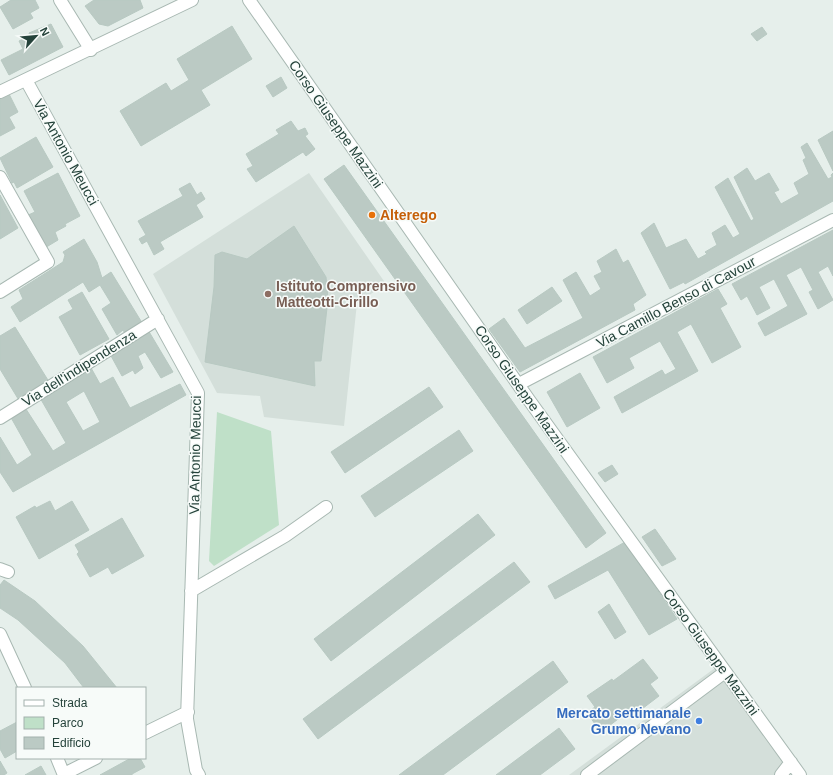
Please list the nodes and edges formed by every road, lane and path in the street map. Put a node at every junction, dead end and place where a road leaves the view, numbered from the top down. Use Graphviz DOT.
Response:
graph roads {
  1 [pos="60,0"];
  2 [pos="192,0"];
  3 [pos="249,0"];
  4 [pos="90,50"];
  5 [pos="26,80"];
  6 [pos="0,92"];
  7 [pos="0,177"];
  8 [pos="833,220"];
  9 [pos="0,292"];
  10 [pos="158,319"];
  11 [pos="519,384"];
  12 [pos="0,418"];
  13 [pos="326,507"];
  14 [pos="192,591"];
  15 [pos="0,634"];
  16 [pos="725,672"];
  17 [pos="25,687"];
  18 [pos="188,712"];
  19 [pos="146,733"];
  20 [pos="57,759"];
  21 [pos="94,759"];
  22 [pos="791,762"];
  23 [pos="194,773"];
  24 [pos="64,775"];
  25 [pos="587,775"];
  26 [pos="781,775"];
  27 [pos="800,775"];
  1 -- 4 [label="street"];
  2 -- 4 [label="street"];
  3 -- 11 [label="street, Corso Giuseppe Mazzini"];
  4 -- 5 [label="street"];
  5 -- 6 [label="street"];
  5 -- 10 [label="street, Via Antonio Meucci"];
  7 -- 9 [label="street"];
  8 -- 11 [label="street, Via Camillo Benso di Cavour"];
  10 -- 12 [label="street, Via dell'indipendenza"];
  10 -- 14 [label="street, Via Antonio Meucci"];
  11 -- 16 [label="street, Corso Giuseppe Mazzini"];
  13 -- 14 [label="street"];
  14 -- 18 [label="street, Via Antonio Meucci"];
  15 -- 17 [label="street"];
  16 -- 22 [label="street, Corso Giuseppe Mazzini"];
  16 -- 25 [label="street"];
  18 -- 19 [label="street"];
  18 -- 23 [label="street, Via Antonio Meucci"];
  20 -- 24 [label="street"];
  21 -- 24 [label="street"];
  22 -- 26 [label="street"];
  22 -- 27 [label="street, Corso Giuseppe Mazzini"];
}
